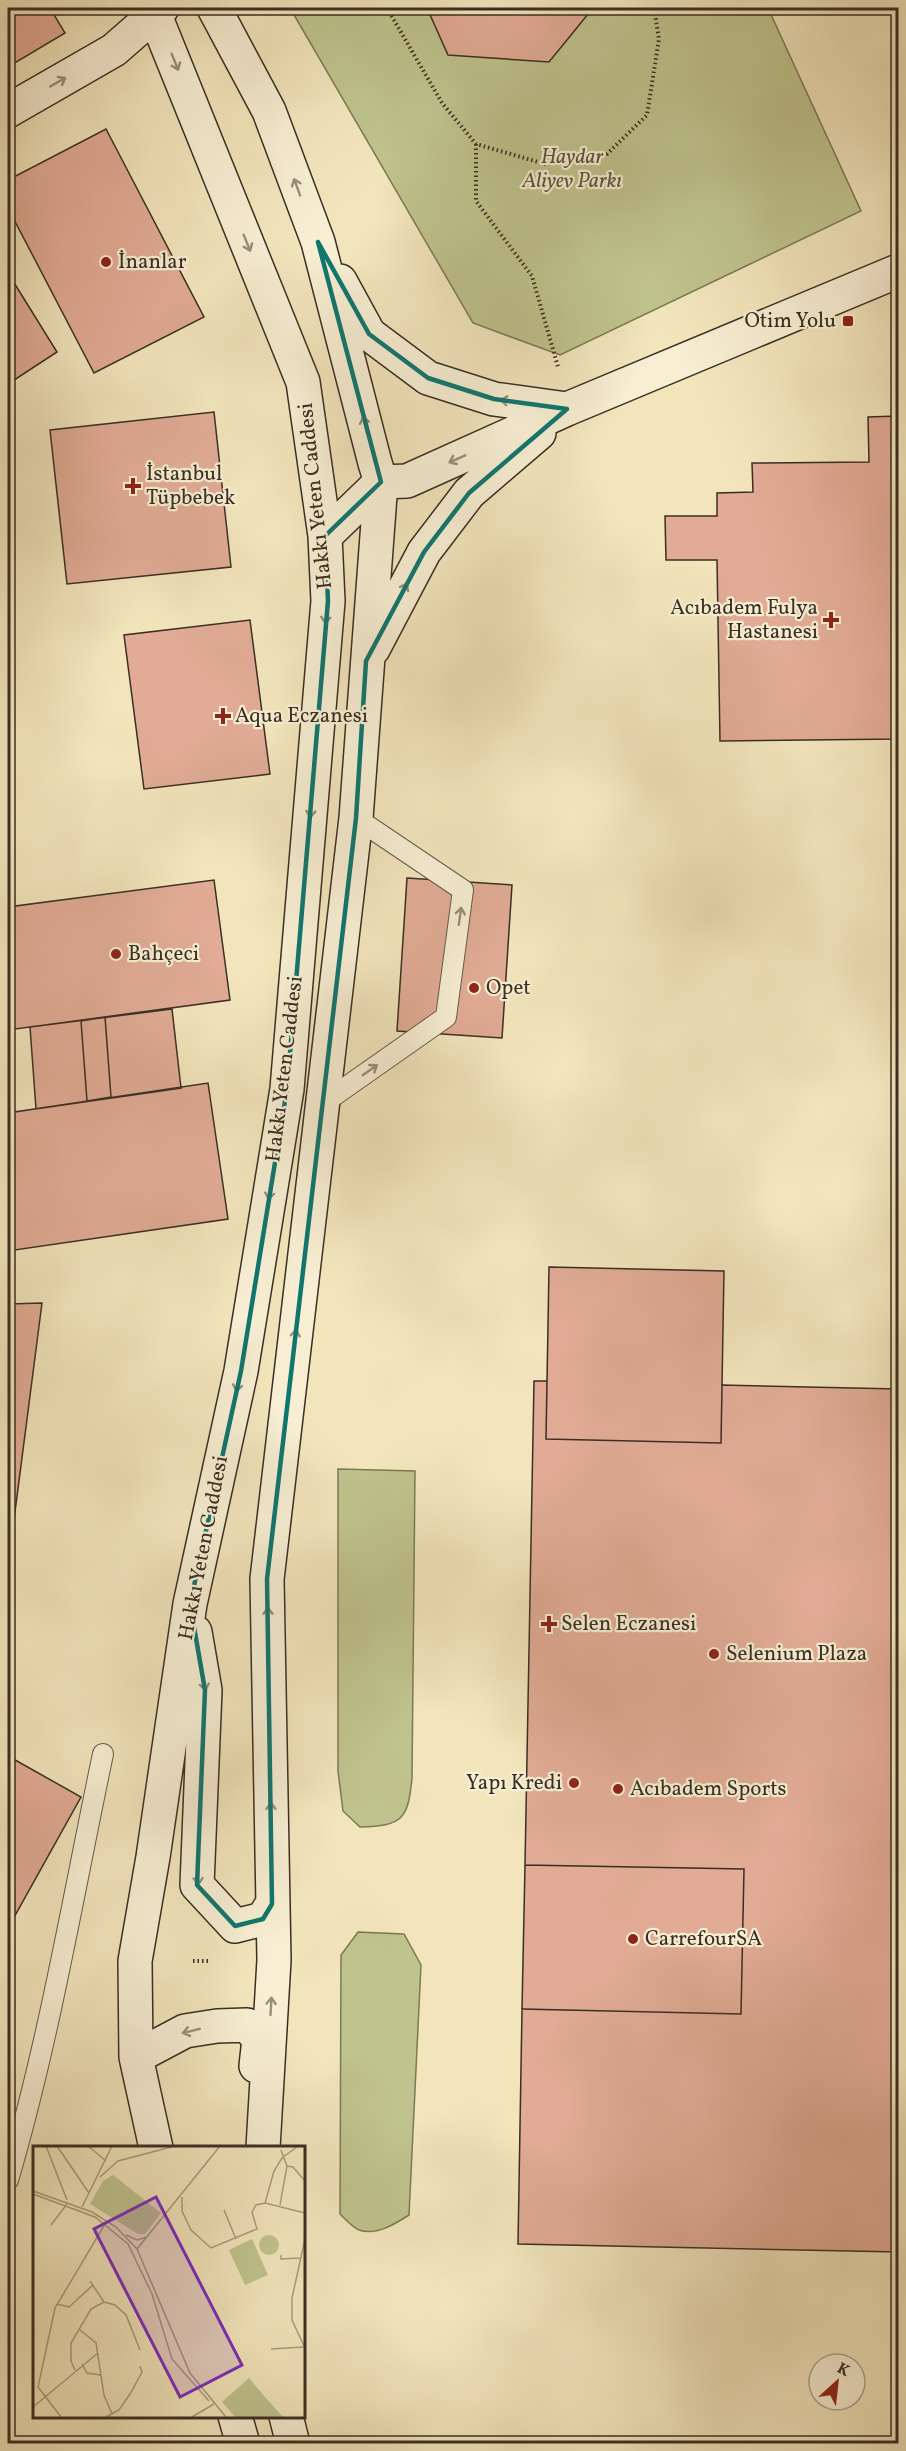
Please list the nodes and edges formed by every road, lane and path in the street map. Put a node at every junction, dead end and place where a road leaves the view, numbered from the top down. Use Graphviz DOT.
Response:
graph roads {
  1 [pos="214,8"];
  2 [pos="387,8"];
  3 [pos="654,8"];
  4 [pos="157,9"];
  5 [pos="8,111"];
  6 [pos="476,144"];
  7 [pos="318,242"];
  8 [pos="898,271"];
  9 [pos="567,409"];
  10 [pos="381,482"];
  11 [pos="325,536"];
  12 [pos="366,661"];
  13 [pos="356,818"];
  14 [pos="322,1104"];
  15 [pos="190,1604"];
  16 [pos="103,1754"];
  17 [pos="272,1904"];
  18 [pos="136,2057"];
  19 [pos="156,2146"];
  20 [pos="246,2146"];
  21 [pos="263,2146"];
  22 [pos="8,2180"];
  23 [pos="236,2418"];
  24 [pos="286,2418"];
  25 [pos="243,2444"];
  26 [pos="293,2444"];
  7 -- 1 [label="main road, Hakkı Yeten Caddesi, one-way"];
  2 -- 6 [label="path"];
  3 -- 6 [label="path"];
  5 -- 4 [label="main road, one-way"];
  4 -- 11 [label="main road, Hakkı Yeten Caddesi, one-way"];
  6 -- 9 [label="path"];
  9 -- 7 [label="main road, one-way"];
  10 -- 7 [label="main road, Hakkı Yeten Caddesi, one-way"];
  8 -- 9 [label="main road"];
  9 -- 10 [label="main road, one-way"];
  12 -- 9 [label="main road, one-way"];
  10 -- 11 [label="main road"];
  10 -- 12 [label="main road, Hakkı Yeten Caddesi"];
  11 -- 15 [label="main road, Hakkı Yeten Caddesi, one-way"];
  12 -- 13 [label="main road, Hakkı Yeten Caddesi"];
  13 -- 14 [label="main road, Hakkı Yeten Caddesi"];
  14 -- 13 [label="lane, one-way"];
  17 -- 14 [label="main road, Hakkı Yeten Caddesi, one-way"];
  15 -- 17 [label="main road, one-way"];
  15 -- 18 [label="main road, Hakkı Yeten Caddesi"];
  16 -- 22 [label="lane"];
  21 -- 17 [label="main road, Hakkı Yeten Caddesi, one-way"];
  18 -- 19 [label="main road, Hakkı Yeten Caddesi"];
  20 -- 18 [label="main road, one-way"];
  23 -- 25 [label="main road"];
  24 -- 26 [label="main road"];
}
